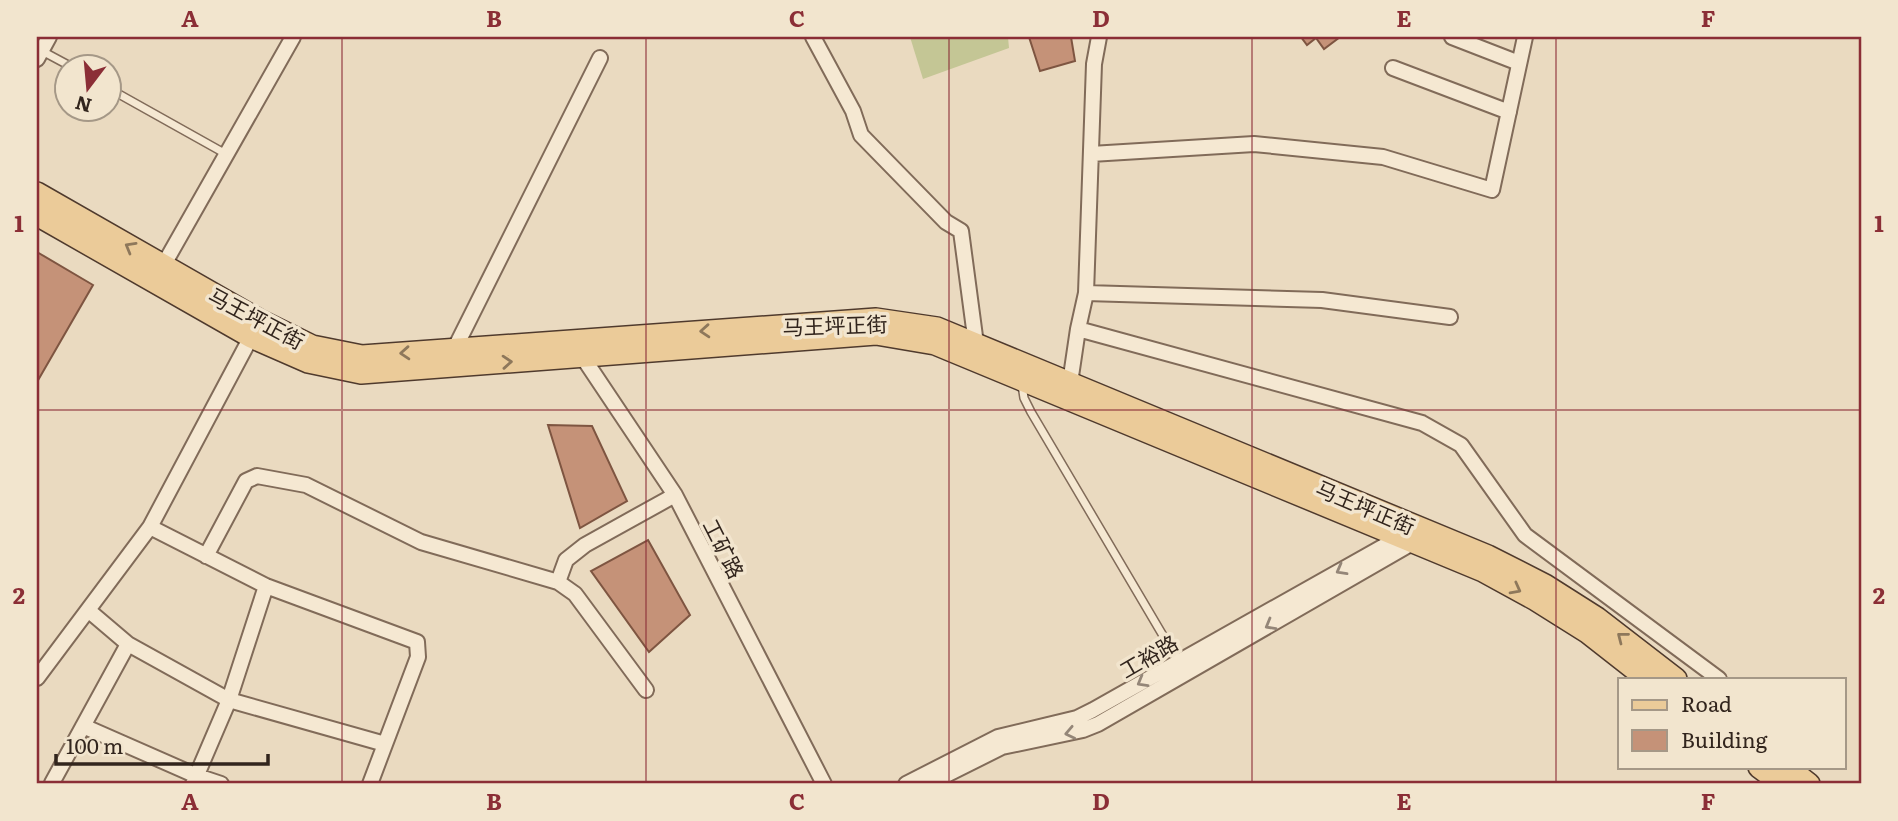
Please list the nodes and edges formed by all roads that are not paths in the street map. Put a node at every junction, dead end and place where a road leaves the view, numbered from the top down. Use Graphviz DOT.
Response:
graph roads {
  1 [pos="50,37"];
  2 [pos="293,37"];
  3 [pos="813,37"];
  4 [pos="1099,37"];
  5 [pos="1452,37"];
  6 [pos="1525,37"];
  7 [pos="39,55"];
  8 [pos="600,58"];
  9 [pos="1519,63"];
  10 [pos="1393,68"];
  11 [pos="122,96"];
  12 [pos="1509,112"];
  13 [pos="227,154"];
  14 [pos="1091,154"];
  15 [pos="37,193"];
  16 [pos="37,215"];
  17 [pos="163,266"];
  18 [pos="1086,293"];
  19 [pos="1450,317"];
  20 [pos="1078,329"];
  21 [pos="251,337"];
  22 [pos="976,344"];
  23 [pos="577,348"];
  24 [pos="454,350"];
  25 [pos="1021,378"];
  26 [pos="1070,383"];
  27 [pos="675,495"];
  28 [pos="150,527"];
  29 [pos="1407,540"];
  30 [pos="206,556"];
  31 [pos="558,582"];
  32 [pos="266,586"];
  33 [pos="88,610"];
  34 [pos="128,644"];
  35 [pos="1178,661"];
  36 [pos="37,678"];
  37 [pos="1646,678"];
  38 [pos="1675,678"];
  39 [pos="1718,678"];
  40 [pos="646,690"];
  41 [pos="229,700"];
  42 [pos="83,726"];
  43 [pos="385,744"];
  44 [pos="1760,768"];
  45 [pos="1788,768"];
  46 [pos="195,780"];
  47 [pos="52,783"];
  48 [pos="221,784"];
  49 [pos="370,784"];
  50 [pos="824,784"];
  51 [pos="906,784"];
  52 [pos="929,784"];
  53 [pos="1782,784"];
  54 [pos="1808,784"];
  1 -- 7 [label="street"];
  2 -- 13 [label="street"];
  3 -- 22 [label="street"];
  4 -- 14 [label="street"];
  5 -- 9 [label="street"];
  6 -- 9 [label="street"];
  8 -- 24 [label="street"];
  9 -- 12 [label="street"];
  10 -- 12 [label="street"];
  11 -- 13 [label="lane"];
  12 -- 14 [label="street"];
  13 -- 17 [label="street"];
  14 -- 18 [label="street"];
  17 -- 15 [label="main road, 马王坪正街, one-way"];
  16 -- 21 [label="main road, 马王坪正街"];
  24 -- 17 [label="main road, 马王坪正街, one-way"];
  18 -- 19 [label="street"];
  18 -- 20 [label="street"];
  20 -- 26 [label="street"];
  20 -- 39 [label="street"];
  21 -- 23 [label="main road, 马王坪正街, one-way"];
  21 -- 28 [label="street"];
  22 -- 23 [label="main road, 马王坪正街, one-way"];
  22 -- 26 [label="main road, 马王坪正街"];
  23 -- 24 [label="main road, 马王坪正街"];
  23 -- 25 [label="main road, 马王坪正街"];
  23 -- 27 [label="street, 工矿路"];
  25 -- 29 [label="main road, 马王坪正街"];
  25 -- 35 [label="lane"];
  38 -- 26 [label="main road, 马王坪正街, one-way"];
  27 -- 31 [label="street"];
  27 -- 50 [label="street, 工矿路"];
  28 -- 30 [label="street"];
  28 -- 33 [label="street"];
  29 -- 35 [label="street, 工裕路, one-way"];
  29 -- 37 [label="main road, 马王坪正街, one-way"];
  29 -- 52 [label="street, 工裕路, one-way"];
  30 -- 31 [label="street"];
  30 -- 32 [label="street"];
  31 -- 40 [label="street"];
  32 -- 41 [label="street"];
  32 -- 43 [label="street"];
  33 -- 34 [label="street"];
  33 -- 36 [label="street"];
  34 -- 41 [label="street"];
  34 -- 42 [label="street"];
  35 -- 51 [label="street, 工裕路, one-way"];
  41 -- 43 [label="street"];
  41 -- 46 [label="street"];
  42 -- 46 [label="street"];
  42 -- 47 [label="street"];
  43 -- 49 [label="street"];
  44 -- 53 [label="main road"];
  45 -- 54 [label="main road"];
  46 -- 48 [label="street"];
}
